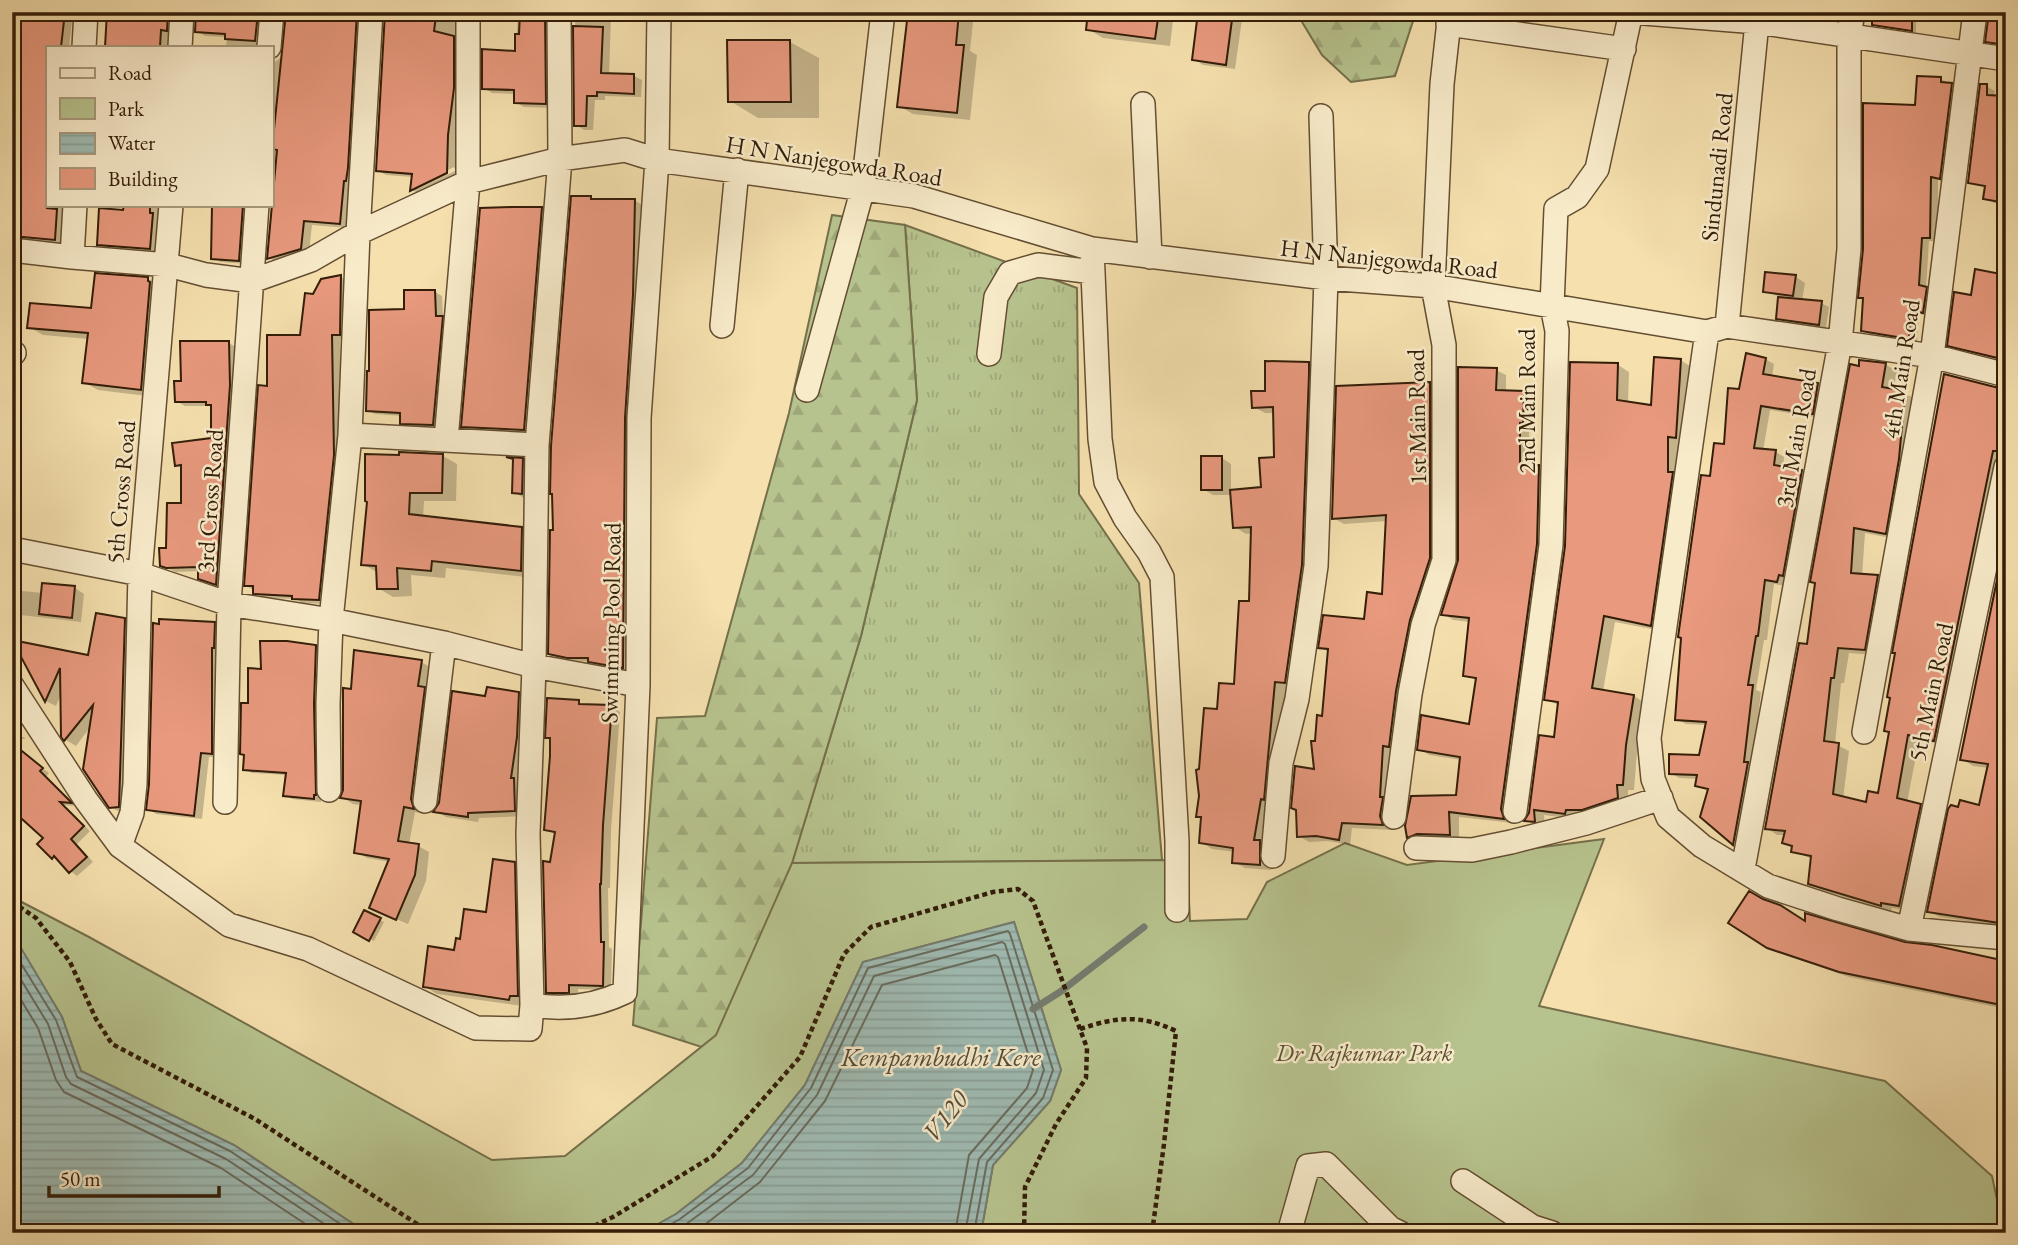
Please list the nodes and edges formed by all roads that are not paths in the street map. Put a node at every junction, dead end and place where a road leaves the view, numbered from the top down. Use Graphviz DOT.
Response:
graph roads {
  1 [pos="86,12"];
  2 [pos="182,12"];
  3 [pos="272,12"];
  4 [pos="371,12"];
  5 [pos="468,12"];
  6 [pos="559,12"];
  7 [pos="659,12"];
  8 [pos="883,12"];
  9 [pos="1631,12"];
  10 [pos="1853,12"];
  11 [pos="1975,12"];
  12 [pos="1758,17"];
  13 [pos="1449,18"];
  14 [pos="1849,36"];
  15 [pos="84,46"];
  16 [pos="180,46"];
  17 [pos="269,46"];
  18 [pos="1624,49"];
  19 [pos="1970,52"];
  20 [pos="2006,59"];
  21 [pos="1143,104"];
  22 [pos="1321,116"];
  23 [pos="560,159"];
  24 [pos="657,160"];
  25 [pos="737,170"];
  26 [pos="468,182"];
  27 [pos="863,188"];
  28 [pos="75,206"];
  29 [pos="171,206"];
  30 [pos="257,206"];
  31 [pos="358,233"];
  32 [pos="12,250"];
  33 [pos="72,257"];
  34 [pos="1150,257"];
  35 [pos="1093,260"];
  36 [pos="168,265"];
  37 [pos="1326,278"];
  38 [pos="252,281"];
  39 [pos="1433,286"];
  40 [pos="1552,306"];
  41 [pos="722,326"];
  42 [pos="1717,329"];
  43 [pos="1840,343"];
  44 [pos="989,354"];
  45 [pos="1932,356"];
  46 [pos="2006,375"];
  47 [pos="807,390"];
  48 [pos="350,435"];
  49 [pos="446,440"];
  50 [pos="537,445"];
  51 [pos="2006,467"];
  52 [pos="12,549"];
  53 [pos="141,574"];
  54 [pos="229,604"];
  55 [pos="331,620"];
  56 [pos="444,643"];
  57 [pos="534,666"];
  58 [pos="638,685"];
  59 [pos="12,686"];
  60 [pos="1864,732"];
  61 [pos="329,790"];
  62 [pos="1661,798"];
  63 [pos="425,801"];
  64 [pos="225,802"];
  65 [pos="1515,811"];
  66 [pos="1394,817"];
  67 [pos="120,846"];
  68 [pos="1416,848"];
  69 [pos="1273,856"];
  70 [pos="1744,869"];
  71 [pos="1177,910"];
  72 [pos="1909,929"];
  73 [pos="2006,938"];
  74 [pos="532,1005"];
  75 [pos="1463,1181"];
  76 [pos="1393,1231"];
  77 [pos="1289,1233"];
  78 [pos="1552,1233"];
  1 -- 15 [label="street"];
  2 -- 16 [label="street"];
  3 -- 17 [label="street"];
  4 -- 31 [label="street"];
  5 -- 26 [label="street"];
  6 -- 23 [label="street"];
  7 -- 24 [label="street, Swimming Pool Road"];
  8 -- 27 [label="street"];
  9 -- 12 [label="street"];
  9 -- 18 [label="street, 2nd Main Road"];
  10 -- 14 [label="street, 3rd Main Road"];
  11 -- 19 [label="street, 4th Main Road"];
  12 -- 14 [label="street"];
  12 -- 42 [label="street, Sindunadi Road"];
  13 -- 18 [label="street"];
  13 -- 39 [label="street, 1st Main Road"];
  14 -- 19 [label="street"];
  14 -- 43 [label="street, 3rd Main Road"];
  18 -- 40 [label="street, 2nd Main Road"];
  19 -- 20 [label="street"];
  19 -- 45 [label="street, 4th Main Road"];
  21 -- 34 [label="street"];
  22 -- 37 [label="street"];
  23 -- 24 [label="street, H N Nanjegowda Road"];
  23 -- 26 [label="street, H N Nanjegowda Road"];
  23 -- 50 [label="street"];
  24 -- 25 [label="street, H N Nanjegowda Road"];
  24 -- 58 [label="street, Swimming Pool Road"];
  25 -- 27 [label="street, H N Nanjegowda Road"];
  25 -- 41 [label="street"];
  26 -- 31 [label="street, H N Nanjegowda Road"];
  26 -- 49 [label="street"];
  27 -- 35 [label="street, H N Nanjegowda Road"];
  27 -- 47 [label="street"];
  28 -- 33 [label="street"];
  29 -- 36 [label="street, 5th Cross Road"];
  30 -- 38 [label="street, 3rd Cross Road"];
  31 -- 38 [label="street, H N Nanjegowda Road"];
  31 -- 48 [label="street"];
  32 -- 33 [label="street, H N Nanjegowda Road"];
  33 -- 36 [label="street, H N Nanjegowda Road"];
  34 -- 35 [label="street, H N Nanjegowda Road"];
  34 -- 37 [label="street, H N Nanjegowda Road"];
  35 -- 44 [label="street"];
  35 -- 71 [label="street"];
  36 -- 38 [label="street, H N Nanjegowda Road"];
  36 -- 53 [label="street, 5th Cross Road"];
  37 -- 39 [label="street, H N Nanjegowda Road"];
  37 -- 69 [label="street"];
  38 -- 54 [label="street, 3rd Cross Road"];
  39 -- 40 [label="street, H N Nanjegowda Road"];
  39 -- 66 [label="street, 1st Main Road"];
  40 -- 42 [label="street, H N Nanjegowda Road"];
  40 -- 65 [label="street, 2nd Main Road"];
  42 -- 43 [label="street, H N Nanjegowda Road"];
  42 -- 62 [label="street"];
  43 -- 45 [label="street, H N Nanjegowda Road"];
  43 -- 70 [label="street, 3rd Main Road"];
  45 -- 46 [label="street, H N Nanjegowda Road"];
  45 -- 60 [label="street, 4th Main Road"];
  48 -- 49 [label="street"];
  48 -- 55 [label="street"];
  49 -- 50 [label="street"];
  50 -- 57 [label="street"];
  51 -- 72 [label="street, 5th Main Road"];
  52 -- 53 [label="street"];
  53 -- 54 [label="street"];
  53 -- 67 [label="street, 5th Cross Road"];
  54 -- 55 [label="street"];
  54 -- 64 [label="street, 3rd Cross Road"];
  55 -- 56 [label="street"];
  55 -- 61 [label="street"];
  56 -- 57 [label="street"];
  56 -- 63 [label="street"];
  57 -- 58 [label="street"];
  57 -- 74 [label="street"];
  58 -- 74 [label="street, Swimming Pool Road"];
  59 -- 67 [label="street"];
  62 -- 68 [label="street"];
  62 -- 70 [label="street"];
  67 -- 74 [label="street"];
  70 -- 72 [label="street"];
  72 -- 73 [label="street"];
  75 -- 78 [label="street"];
  76 -- 77 [label="street"];
}
